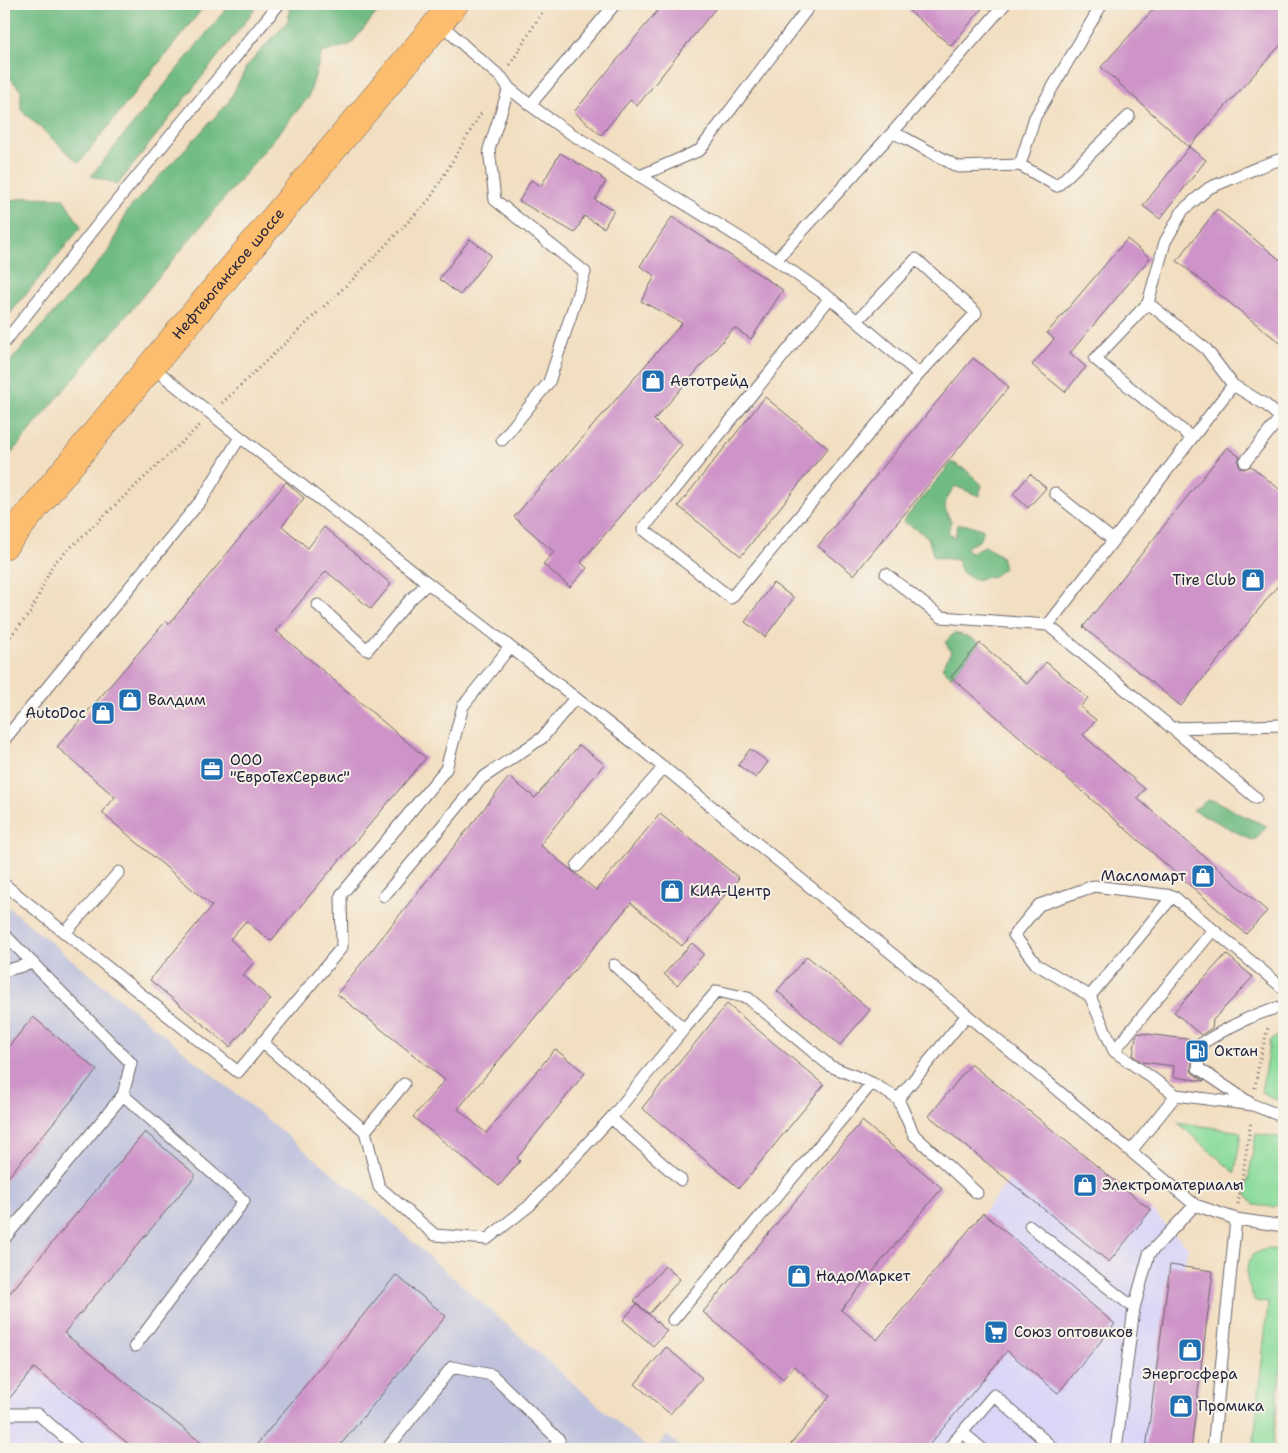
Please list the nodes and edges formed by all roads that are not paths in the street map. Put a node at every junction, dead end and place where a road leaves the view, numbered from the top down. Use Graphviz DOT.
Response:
graph roads {
  1 [pos="278,4"];
  2 [pos="616,4"];
  3 [pos="811,4"];
  4 [pos="1005,4"];
  5 [pos="1102,4"];
  6 [pos="447,13"];
  7 [pos="509,88"];
  8 [pos="530,105"];
  9 [pos="1129,116"];
  10 [pos="892,132"];
  11 [pos="1284,158"];
  12 [pos="1020,165"];
  13 [pos="640,176"];
  14 [pos="776,260"];
  15 [pos="830,298"];
  16 [pos="1148,303"];
  17 [pos="857,321"];
  18 [pos="4,343"];
  19 [pos="151,366"];
  20 [pos="919,374"];
  21 [pos="1233,385"];
  22 [pos="1283,417"];
  23 [pos="240,437"];
  24 [pos="1192,438"];
  25 [pos="502,440"];
  26 [pos="1245,462"];
  27 [pos="1055,493"];
  28 [pos="1113,540"];
  29 [pos="4,545"];
  30 [pos="886,574"];
  31 [pos="428,583"];
  32 [pos="318,605"];
  33 [pos="1048,625"];
  34 [pos="510,647"];
  35 [pos="575,698"];
  36 [pos="1284,725"];
  37 [pos="1171,728"];
  38 [pos="4,740"];
  39 [pos="664,767"];
  40 [pos="1256,798"];
  41 [pos="576,866"];
  42 [pos="119,872"];
  43 [pos="4,884"];
  44 [pos="384,896"];
  45 [pos="1173,896"];
  46 [pos="1213,930"];
  47 [pos="65,933"];
  48 [pos="4,934"];
  49 [pos="33,963"];
  50 [pos="614,965"];
  51 [pos="4,971"];
  52 [pos="1282,987"];
  53 [pos="1090,996"];
  54 [pos="1279,1007"];
  55 [pos="967,1015"];
  56 [pos="684,1029"];
  57 [pos="262,1042"];
  58 [pos="1114,1051"];
  59 [pos="872,1083"];
  60 [pos="404,1084"];
  61 [pos="123,1095"];
  62 [pos="1176,1096"];
  63 [pos="898,1099"];
  64 [pos="1253,1105"];
  65 [pos="1284,1117"];
  66 [pos="611,1118"];
  67 [pos="365,1132"];
  68 [pos="1131,1151"];
  69 [pos="681,1180"];
  70 [pos="977,1193"];
  71 [pos="1195,1205"];
  72 [pos="1236,1219"];
  73 [pos="1030,1226"];
  74 [pos="1284,1226"];
  75 [pos="4,1238"];
  76 [pos="1134,1308"];
  77 [pos="673,1320"];
  78 [pos="135,1346"];
  79 [pos="4,1414"];
  80 [pos="962,1432"];
  81 [pos="78,1449"];
  82 [pos="387,1449"];
  83 [pos="552,1449"];
  84 [pos="948,1449"];
  85 [pos="982,1449"];
  86 [pos="1054,1449"];
  87 [pos="1116,1449"];
  88 [pos="1213,1449"];
  1 -- 18 [label="lane"];
  2 -- 8 [label="lane"];
  3 -- 13 [label="lane"];
  4 -- 10 [label="lane"];
  5 -- 12 [label="lane"];
  6 -- 7 [label="lane"];
  6 -- 19 [label="main road, Нефтеюганское шоссе"];
  7 -- 8 [label="lane"];
  7 -- 25 [label="lane"];
  8 -- 13 [label="lane"];
  9 -- 12 [label="lane"];
  10 -- 12 [label="lane"];
  10 -- 14 [label="lane"];
  11 -- 16 [label="lane"];
  13 -- 14 [label="lane"];
  14 -- 15 [label="lane"];
  15 -- 17 [label="lane"];
  15 -- 20 [label="lane"];
  16 -- 21 [label="lane"];
  16 -- 24 [label="lane"];
  17 -- 20 [label="lane"];
  17 -- 20 [label="lane"];
  19 -- 23 [label="lane"];
  19 -- 29 [label="main road, Нефтеюганское шоссе"];
  21 -- 22 [label="lane"];
  21 -- 24 [label="lane"];
  22 -- 26 [label="lane"];
  23 -- 31 [label="lane"];
  23 -- 38 [label="lane"];
  24 -- 28 [label="lane"];
  27 -- 28 [label="lane"];
  28 -- 33 [label="lane"];
  30 -- 33 [label="lane"];
  31 -- 32 [label="lane"];
  31 -- 34 [label="lane"];
  33 -- 37 [label="lane"];
  34 -- 35 [label="lane"];
  34 -- 57 [label="lane"];
  35 -- 39 [label="lane"];
  35 -- 44 [label="lane"];
  36 -- 37 [label="lane"];
  37 -- 40 [label="lane"];
  39 -- 41 [label="lane"];
  39 -- 55 [label="lane"];
  42 -- 47 [label="lane"];
  43 -- 47 [label="lane"];
  45 -- 46 [label="lane"];
  45 -- 53 [label="lane"];
  45 -- 53 [label="lane"];
  46 -- 52 [label="lane"];
  46 -- 58 [label="lane"];
  47 -- 57 [label="lane"];
  48 -- 49 [label="lane"];
  49 -- 51 [label="lane"];
  49 -- 61 [label="lane"];
  50 -- 56 [label="lane"];
  53 -- 58 [label="lane"];
  54 -- 64 [label="lane"];
  55 -- 63 [label="lane"];
  55 -- 68 [label="lane"];
  56 -- 59 [label="lane"];
  56 -- 66 [label="lane"];
  57 -- 67 [label="lane"];
  58 -- 62 [label="lane"];
  59 -- 63 [label="lane"];
  59 -- 77 [label="lane"];
  60 -- 67 [label="lane"];
  61 -- 75 [label="lane"];
  61 -- 78 [label="lane"];
  62 -- 64 [label="lane"];
  62 -- 68 [label="lane"];
  63 -- 70 [label="lane"];
  64 -- 65 [label="lane"];
  66 -- 67 [label="lane"];
  66 -- 69 [label="lane"];
  68 -- 71 [label="lane"];
  71 -- 72 [label="lane"];
  71 -- 76 [label="lane"];
  72 -- 74 [label="lane"];
  72 -- 88 [label="lane"];
  73 -- 76 [label="lane"];
  76 -- 87 [label="lane"];
  79 -- 81 [label="lane"];
  80 -- 84 [label="lane"];
  80 -- 85 [label="lane"];
  80 -- 86 [label="lane"];
  82 -- 83 [label="lane"];
}
